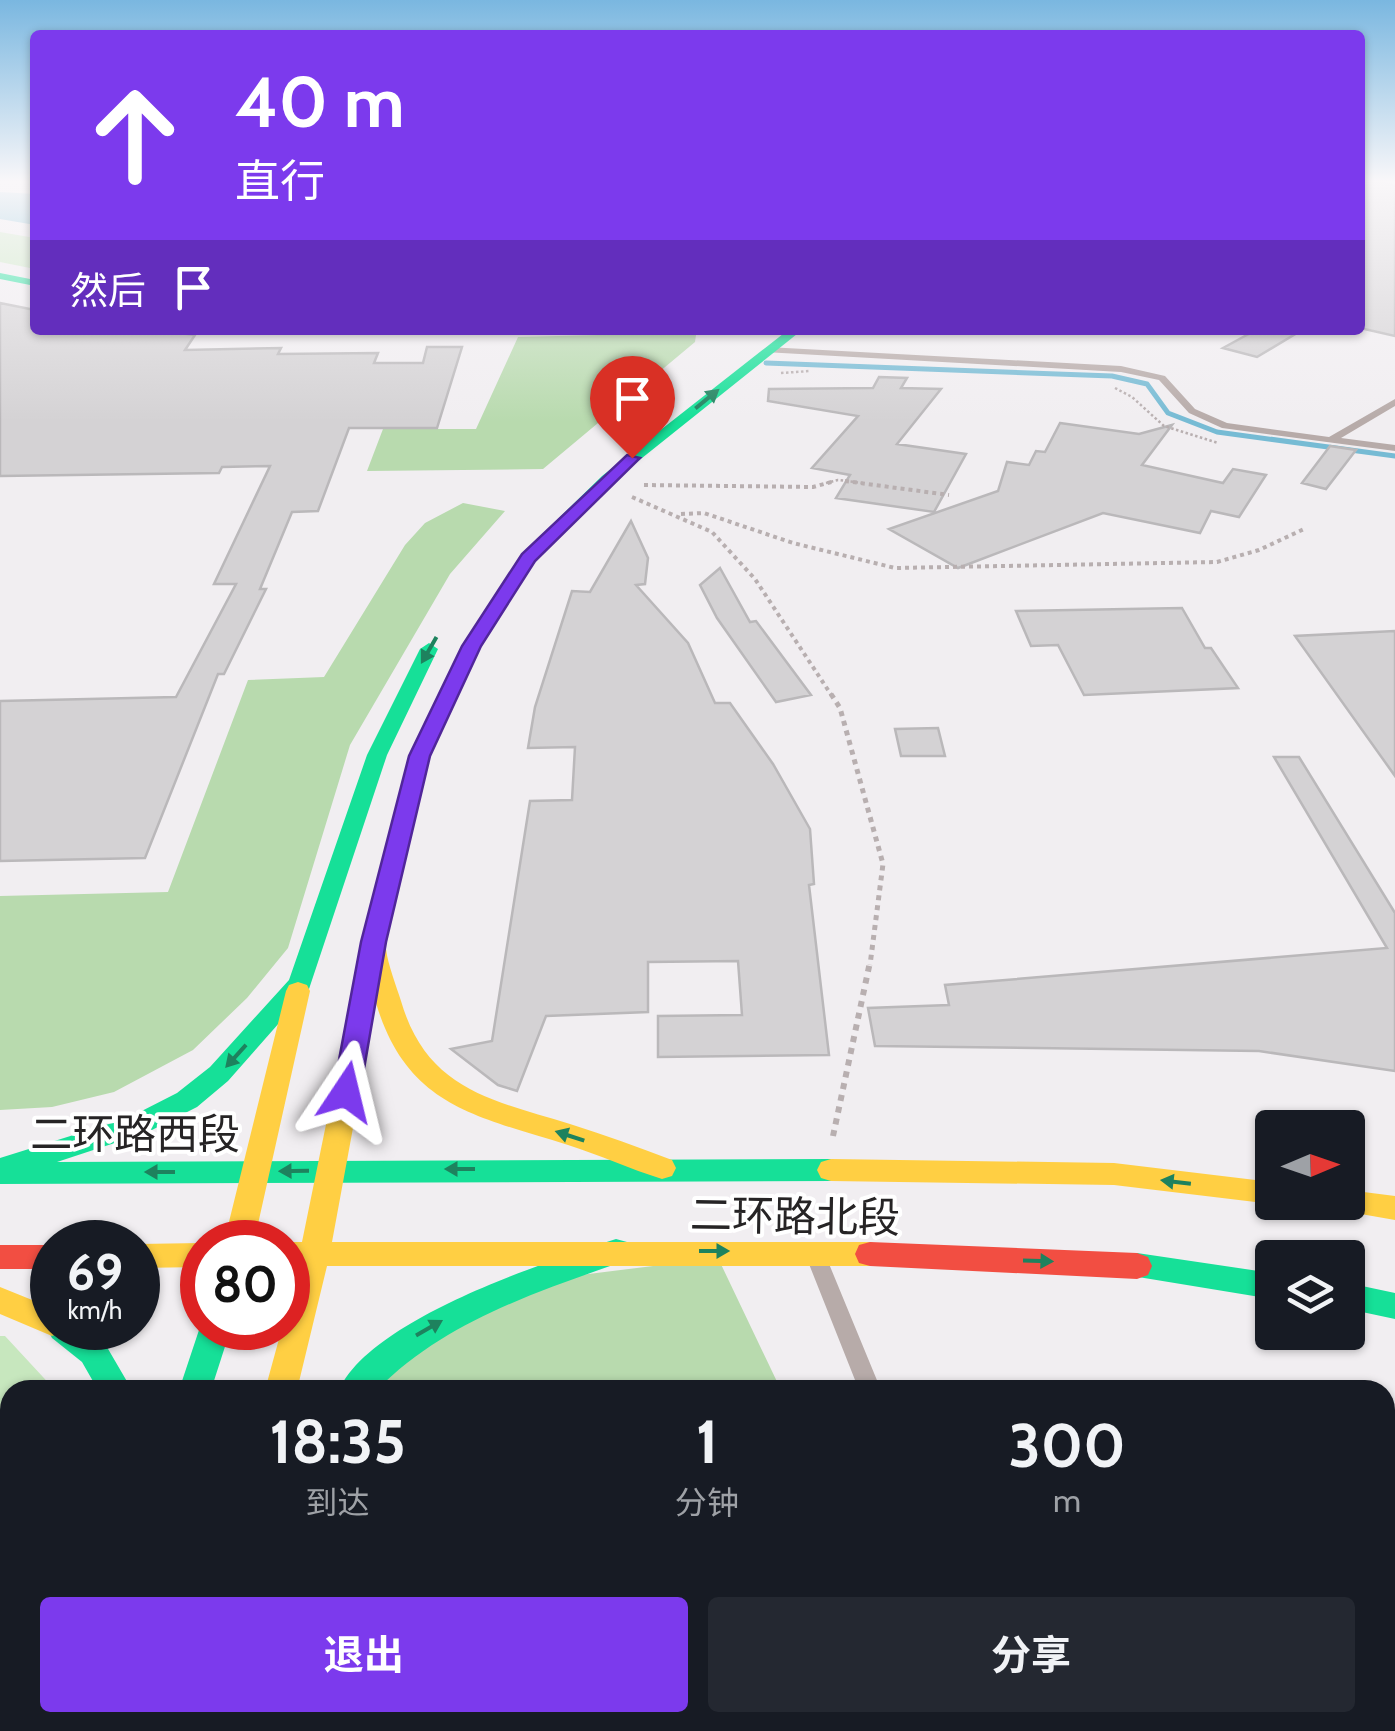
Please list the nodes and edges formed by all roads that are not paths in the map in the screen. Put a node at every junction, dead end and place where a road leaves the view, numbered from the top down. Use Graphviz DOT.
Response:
graph roads {
  1 [pos="0,274"];
  2 [pos="30,279"];
  3 [pos="789,335"];
  4 [pos="767,350"];
  5 [pos="1395,402"];
  6 [pos="1331,440"];
  7 [pos="1395,448"];
  8 [pos="441,630"];
  9 [pos="374,942"];
  10 [pos="300,983"];
  11 [pos="662,1168"];
  12 [pos="331,1170"];
  13 [pos="0,1171"];
  14 [pos="258,1171"];
  15 [pos="1255,1191"];
  16 [pos="1365,1204"];
  17 [pos="1395,1208"];
  18 [pos="245,1220"];
  19 [pos="616,1251"];
  20 [pos="814,1252"];
  21 [pos="310,1254"];
  22 [pos="314,1254"];
  23 [pos="30,1256"];
  24 [pos="0,1257"];
  25 [pos="1255,1284"];
  26 [pos="0,1300"];
  27 [pos="1365,1300"];
  28 [pos="1395,1306"];
  29 [pos="30,1313"];
  30 [pos="90,1350"];
  31 [pos="209,1350"];
  32 [pos="110,1380"];
  33 [pos="198,1380"];
  34 [pos="283,1380"];
  35 [pos="366,1380"];
  36 [pos="866,1380"];
  1 -- 2 [label="main road"];
  3 -- 4 [label="main road"];
  4 -- 6 [label="lane"];
  9 -- 4 [label="main road, one-way"];
  5 -- 6 [label="lane"];
  6 -- 7 [label="lane"];
  8 -- 10 [label="main road, one-way"];
  11 -- 9 [label="main road, one-way"];
  9 -- 12 [label="main road"];
  10 -- 13 [label="main road, one-way"];
  10 -- 14 [label="main road"];
  11 -- 12 [label="main road, 二环路北段, one-way"];
  15 -- 11 [label="main road, 二环路北段, one-way"];
  12 -- 14 [label="main road, 二环路西段, one-way"];
  12 -- 22 [label="main road"];
  14 -- 13 [label="main road, 二环路西段, one-way"];
  14 -- 18 [label="main road"];
  16 -- 17 [label="main road"];
  19 -- 20 [label="main road, 二环路北段, one-way"];
  19 -- 22 [label="main road, 二环路北段"];
  35 -- 19 [label="main road, one-way"];
  20 -- 25 [label="main road, 二环路北段, one-way"];
  20 -- 36 [label="lane"];
  21 -- 22 [label="main road"];
  22 -- 34 [label="main road"];
  23 -- 24 [label="main road"];
  26 -- 29 [label="main road"];
  27 -- 28 [label="main road"];
  30 -- 32 [label="main road"];
  31 -- 33 [label="main road"];
}
